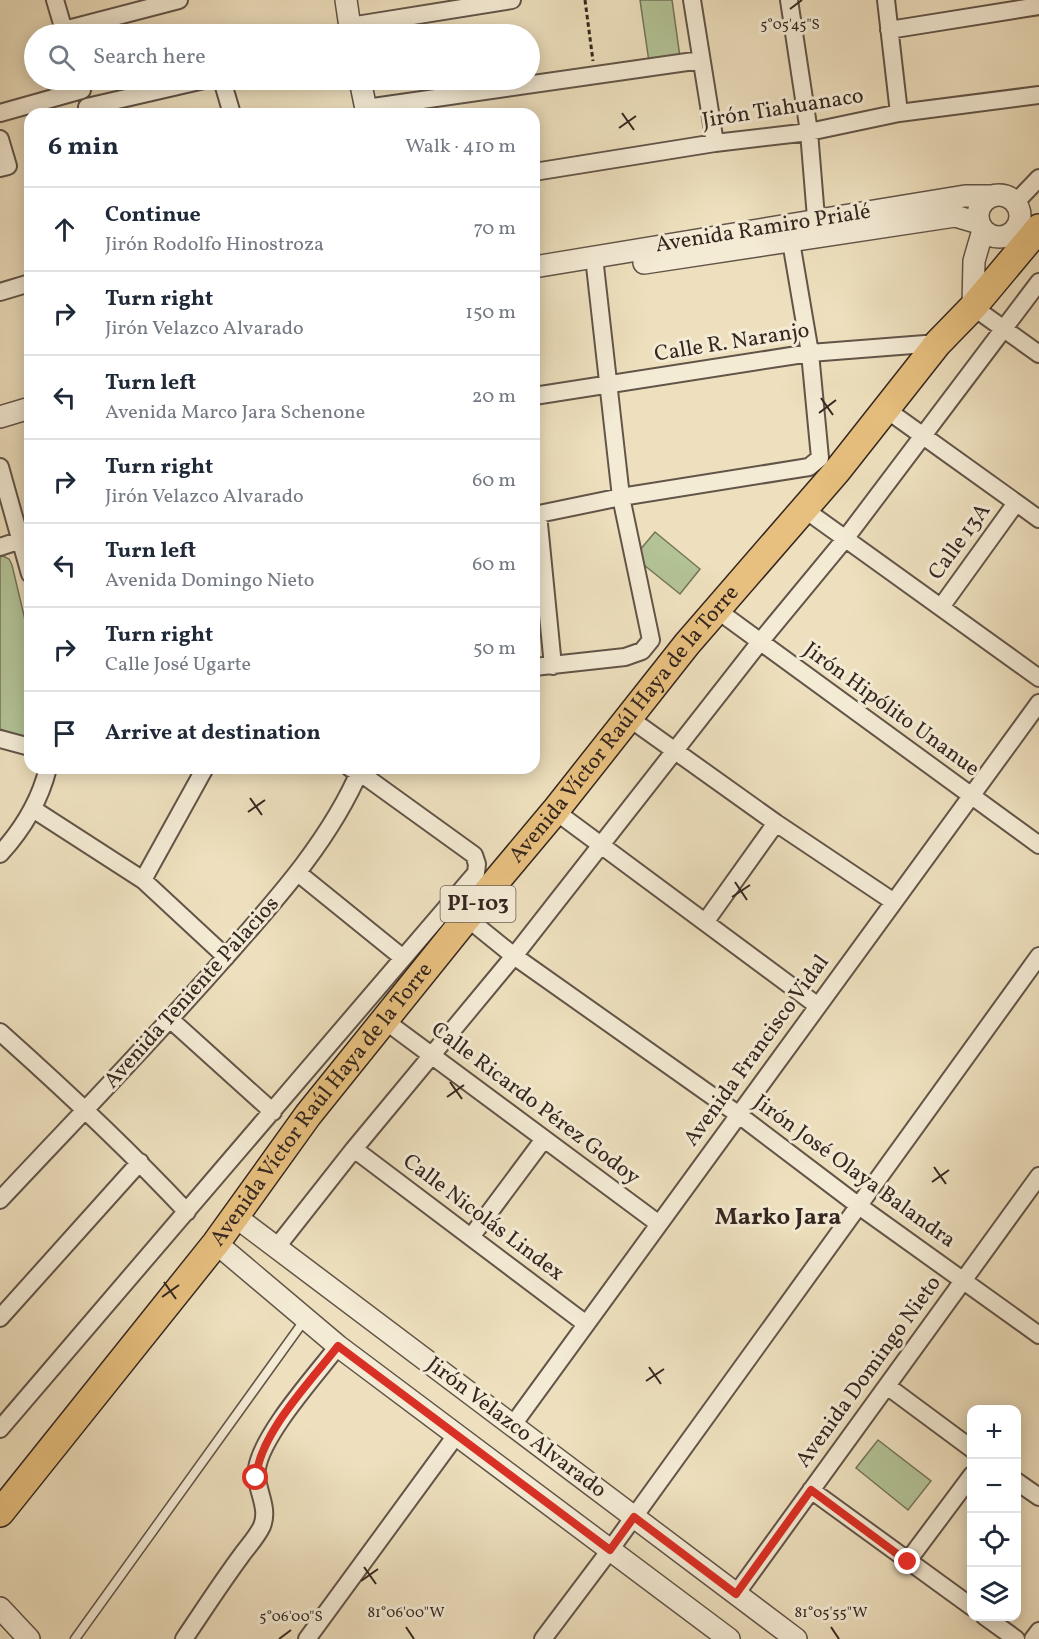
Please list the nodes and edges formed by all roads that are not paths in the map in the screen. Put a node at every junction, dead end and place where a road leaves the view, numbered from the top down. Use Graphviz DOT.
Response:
graph roads {
  1 [pos="55,0"];
  2 [pos="179,0"];
  3 [pos="346,0"];
  4 [pos="512,0"];
  5 [pos="692,0"];
  6 [pos="789,0"];
  7 [pos="886,0"];
  8 [pos="1039,6"];
  9 [pos="62,24"];
  10 [pos="93,24"];
  11 [pos="350,24"];
  12 [pos="383,24"];
  13 [pos="889,30"];
  14 [pos="701,60"];
  15 [pos="540,83"];
  16 [pos="66,90"];
  17 [pos="82,90"];
  18 [pos="167,90"];
  19 [pos="225,90"];
  20 [pos="362,90"];
  21 [pos="496,90"];
  22 [pos="1039,95"];
  23 [pos="87,108"];
  24 [pos="99,108"];
  25 [pos="230,108"];
  26 [pos="365,108"];
  27 [pos="385,108"];
  28 [pos="899,113"];
  29 [pos="0,114"];
  30 [pos="809,132"];
  31 [pos="0,139"];
  32 [pos="715,143"];
  33 [pos="4,167"];
  34 [pos="540,171"];
  35 [pos="1039,178"];
  36 [pos="993,196"];
  37 [pos="1018,206"];
  38 [pos="1039,227"];
  39 [pos="817,229"];
  40 [pos="790,234"];
  41 [pos="994,236"];
  42 [pos="595,263"];
  43 [pos="540,267"];
  44 [pos="540,278"];
  45 [pos="1039,282"];
  46 [pos="24,285"];
  47 [pos="0,292"];
  48 [pos="972,307"];
  49 [pos="1004,329"];
  50 [pos="938,343"];
  51 [pos="810,353"];
  52 [pos="1039,354"];
  53 [pos="608,386"];
  54 [pos="540,395"];
  55 [pos="24,410"];
  56 [pos="887,410"];
  57 [pos="0,417"];
  58 [pos="923,436"];
  59 [pos="0,467"];
  60 [pos="621,497"];
  61 [pos="1016,503"];
  62 [pos="804,509"];
  63 [pos="540,513"];
  64 [pos="1039,519"];
  65 [pos="845,539"];
  66 [pos="21,540"];
  67 [pos="0,547"];
  68 [pos="540,548"];
  69 [pos="24,551"];
  70 [pos="941,607"];
  71 [pos="717,610"];
  72 [pos="760,642"];
  73 [pos="554,666"];
  74 [pos="540,667"];
  75 [pos="1039,678"];
  76 [pos="1039,703"];
  77 [pos="629,718"];
  78 [pos="0,739"];
  79 [pos="24,745"];
  80 [pos="675,751"];
  81 [pos="46,774"];
  82 [pos="202,774"];
  83 [pos="354,774"];
  84 [pos="363,774"];
  85 [pos="971,796"];
  86 [pos="33,809"];
  87 [pos="555,811"];
  88 [pos="776,824"];
  89 [pos="602,845"];
  90 [pos="1039,845"];
  91 [pos="0,854"];
  92 [pos="298,873"];
  93 [pos="143,880"];
  94 [pos="894,902"];
  95 [pos="467,918"];
  96 [pos="706,921"];
  97 [pos="514,956"];
  98 [pos="1039,956"];
  99 [pos="226,957"];
  100 [pos="403,958"];
  101 [pos="818,1006"];
  102 [pos="171,1020"];
  103 [pos="384,1020"];
  104 [pos="0,1032"];
  105 [pos="432,1055"];
  106 [pos="86,1109"];
  107 [pos="273,1112"];
  108 [pos="739,1115"];
  109 [pos="544,1138"];
  110 [pos="354,1149"];
  111 [pos="140,1162"];
  112 [pos="1039,1176"];
  113 [pos="0,1200"];
  114 [pos="859,1206"];
  115 [pos="187,1212"];
  116 [pos="236,1217"];
  117 [pos="659,1224"];
  118 [pos="471,1237"];
  119 [pos="216,1243"];
  120 [pos="276,1248"];
  121 [pos="963,1280"];
  122 [pos="0,1318"];
  123 [pos="306,1318"];
  124 [pos="586,1324"];
  125 [pos="1039,1335"];
  126 [pos="338,1346"];
  127 [pos="887,1386"];
  128 [pos="512,1426"];
  129 [pos="0,1429"];
  130 [pos="457,1434"];
  131 [pos="967,1445"];
  132 [pos="967,1482"];
  133 [pos="1021,1484"];
  134 [pos="811,1490"];
  135 [pos="1039,1497"];
  136 [pos="0,1513"];
  137 [pos="634,1517"];
  138 [pos="610,1550"];
  139 [pos="908,1562"];
  140 [pos="736,1594"];
  141 [pos="967,1603"];
  142 [pos="0,1608"];
  143 [pos="990,1621"];
  144 [pos="1039,1631"];
  145 [pos="29,1639"];
  146 [pos="75,1639"];
  147 [pos="184,1639"];
  148 [pos="307,1639"];
  149 [pos="543,1639"];
  150 [pos="729,1639"];
  151 [pos="796,1639"];
  152 [pos="1017,1639"];
  153 [pos="1033,1639"];
  1 -- 9 [label="street"];
  2 -- 10 [label="street"];
  3 -- 11 [label="street"];
  4 -- 12 [label="street"];
  5 -- 14 [label="street"];
  6 -- 30 [label="street"];
  7 -- 13 [label="street"];
  8 -- 13 [label="street"];
  13 -- 28 [label="street"];
  14 -- 15 [label="street"];
  14 -- 32 [label="street"];
  16 -- 29 [label="street"];
  17 -- 23 [label="street"];
  18 -- 24 [label="street"];
  19 -- 25 [label="street"];
  20 -- 26 [label="street"];
  21 -- 27 [label="street"];
  22 -- 28 [label="street, Jirón Tiahuanaco"];
  28 -- 30 [label="street, Jirón Tiahuanaco"];
  30 -- 32 [label="street, Jirón Tiahuanaco"];
  30 -- 39 [label="street"];
  31 -- 33 [label="street"];
  32 -- 34 [label="street, Jirón Tiahuanaco"];
  35 -- 37 [label="street"];
  36 -- 37 [label="street, Avenida Ramiro Prialé"];
  36 -- 39 [label="street, Avenida Ramiro Prialé"];
  36 -- 41 [label="street"];
  37 -- 38 [label="street"];
  37 -- 41 [label="street"];
  38 -- 41 [label="main road, Avenida Víctor Raúl Haya de la Torre / PI-103"];
  39 -- 40 [label="street, Avenida Ramiro Prialé"];
  39 -- 41 [label="street, Avenida Ramiro Prialé"];
  40 -- 42 [label="street, Avenida Ramiro Prialé"];
  40 -- 51 [label="street"];
  41 -- 48 [label="main road, Avenida Víctor Raúl Haya de la Torre / PI-103"];
  41 -- 48 [label="street"];
  42 -- 43 [label="street, Avenida Ramiro Prialé"];
  42 -- 44 [label="street, Avenida Ramiro Prialé"];
  42 -- 53 [label="street"];
  45 -- 49 [label="street"];
  46 -- 47 [label="street"];
  48 -- 49 [label="street"];
  48 -- 50 [label="main road, Avenida Víctor Raúl Haya de la Torre / PI-103"];
  49 -- 52 [label="street"];
  49 -- 58 [label="street"];
  50 -- 51 [label="street, Calle R. Naranjo"];
  50 -- 56 [label="main road, Avenida Víctor Raúl Haya de la Torre / PI-103"];
  51 -- 53 [label="street, Calle R. Naranjo"];
  51 -- 60 [label="street"];
  53 -- 54 [label="street, Calle R. Naranjo"];
  53 -- 60 [label="street"];
  55 -- 57 [label="street"];
  56 -- 58 [label="street"];
  56 -- 62 [label="main road, Avenida Víctor Raúl Haya de la Torre / PI-103"];
  58 -- 61 [label="street"];
  58 -- 65 [label="street"];
  59 -- 66 [label="street"];
  60 -- 63 [label="street"];
  60 -- 73 [label="street"];
  61 -- 64 [label="street"];
  61 -- 70 [label="street, Calle 13A"];
  62 -- 65 [label="street"];
  62 -- 71 [label="main road, Avenida Víctor Raúl Haya de la Torre / PI-103"];
  65 -- 70 [label="street"];
  65 -- 72 [label="street"];
  66 -- 67 [label="street"];
  66 -- 69 [label="street"];
  68 -- 73 [label="street"];
  70 -- 75 [label="street"];
  71 -- 72 [label="street, Jirón Hipólito Unanue"];
  71 -- 77 [label="main road, Avenida Víctor Raúl Haya de la Torre / PI-103"];
  72 -- 80 [label="street"];
  72 -- 85 [label="street, Jirón Hipólito Unanue"];
  73 -- 74 [label="street"];
  76 -- 85 [label="street, Avenida Francisco Vidal"];
  77 -- 80 [label="street"];
  77 -- 87 [label="main road, Avenida Víctor Raúl Haya de la Torre / PI-103"];
  78 -- 79 [label="street"];
  80 -- 88 [label="street"];
  80 -- 89 [label="street"];
  81 -- 86 [label="street"];
  82 -- 93 [label="street"];
  83 -- 92 [label="street, Avenida Teniente Palacios"];
  84 -- 100 [label="street"];
  85 -- 90 [label="street, Jirón Hipólito Unanue"];
  85 -- 94 [label="street, Avenida Francisco Vidal"];
  86 -- 91 [label="street"];
  86 -- 93 [label="street"];
  87 -- 89 [label="street"];
  87 -- 95 [label="main road, Avenida Víctor Raúl Haya de la Torre / PI-103"];
  88 -- 94 [label="street"];
  88 -- 96 [label="street"];
  89 -- 96 [label="street"];
  89 -- 97 [label="street"];
  92 -- 99 [label="street, Avenida Teniente Palacios"];
  92 -- 100 [label="street"];
  93 -- 99 [label="street"];
  94 -- 101 [label="street, Avenida Francisco Vidal"];
  95 -- 97 [label="street, Jirón José Olaya Balandra"];
  95 -- 103 [label="main road, Avenida Víctor Raúl Haya de la Torre / PI-103"];
  96 -- 101 [label="street"];
  97 -- 105 [label="street"];
  97 -- 108 [label="street, Jirón José Olaya Balandra"];
  98 -- 114 [label="street"];
  99 -- 102 [label="street, Avenida Teniente Palacios"];
  100 -- 107 [label="street"];
  101 -- 108 [label="street, Avenida Francisco Vidal"];
  102 -- 106 [label="street, Avenida Teniente Palacios"];
  102 -- 107 [label="street"];
  103 -- 105 [label="street, Calle Ricardo Pérez Godoy"];
  103 -- 116 [label="main road, Avenida Víctor Raúl Haya de la Torre / PI-103"];
  104 -- 106 [label="street"];
  105 -- 109 [label="street, Calle Ricardo Pérez Godoy"];
  105 -- 110 [label="street"];
  106 -- 111 [label="street"];
  106 -- 113 [label="street, Avenida Teniente Palacios"];
  107 -- 115 [label="street"];
  108 -- 114 [label="street, Jirón José Olaya Balandra"];
  108 -- 117 [label="street, Avenida Francisco Vidal"];
  109 -- 117 [label="street, Calle Ricardo Pérez Godoy"];
  109 -- 118 [label="street"];
  110 -- 118 [label="street, Calle Nicolás Lindex"];
  110 -- 120 [label="street"];
  111 -- 115 [label="street"];
  111 -- 122 [label="street"];
  112 -- 121 [label="street, Avenida Domingo Nieto"];
  114 -- 121 [label="street, Jirón José Olaya Balandra"];
  114 -- 137 [label="street"];
  115 -- 129 [label="street"];
  116 -- 119 [label="main road, Avenida Víctor Raúl Haya de la Torre / PI-103"];
  116 -- 120 [label="street, Jirón Velazco Alvarado"];
  117 -- 124 [label="street, Avenida Francisco Vidal"];
  118 -- 124 [label="street, Calle Nicolás Lindex"];
  119 -- 123 [label="street, Jirón Velazco Alvarado"];
  119 -- 136 [label="main road, Avenida Víctor Raúl Haya de la Torre / PI-103"];
  120 -- 128 [label="street, Jirón Velazco Alvarado"];
  121 -- 125 [label="street, Jirón José Olaya Balandra"];
  121 -- 127 [label="street, Avenida Domingo Nieto"];
  123 -- 126 [label="street, Jirón Velazco Alvarado"];
  123 -- 146 [label="lane"];
  124 -- 128 [label="street, Avenida Francisco Vidal"];
  126 -- 130 [label="street, Jirón Velazco Alvarado"];
  126 -- 147 [label="street"];
  127 -- 131 [label="street"];
  127 -- 134 [label="street, Avenida Domingo Nieto"];
  128 -- 137 [label="street, Jirón Velazco Alvarado"];
  130 -- 138 [label="street, Jirón Velazco Alvarado"];
  130 -- 148 [label="street"];
  132 -- 139 [label="street"];
  133 -- 135 [label="street"];
  134 -- 139 [label="street"];
  134 -- 140 [label="street, Avenida Domingo Nieto"];
  137 -- 138 [label="street"];
  137 -- 140 [label="street, Jirón Velazco Alvarado"];
  138 -- 149 [label="street"];
  138 -- 150 [label="street, Jirón Velazco Alvarado"];
  139 -- 141 [label="street"];
  140 -- 151 [label="street, Jirón Velazco Alvarado"];
  142 -- 145 [label="street"];
  143 -- 152 [label="street"];
  144 -- 153 [label="street"];
}
